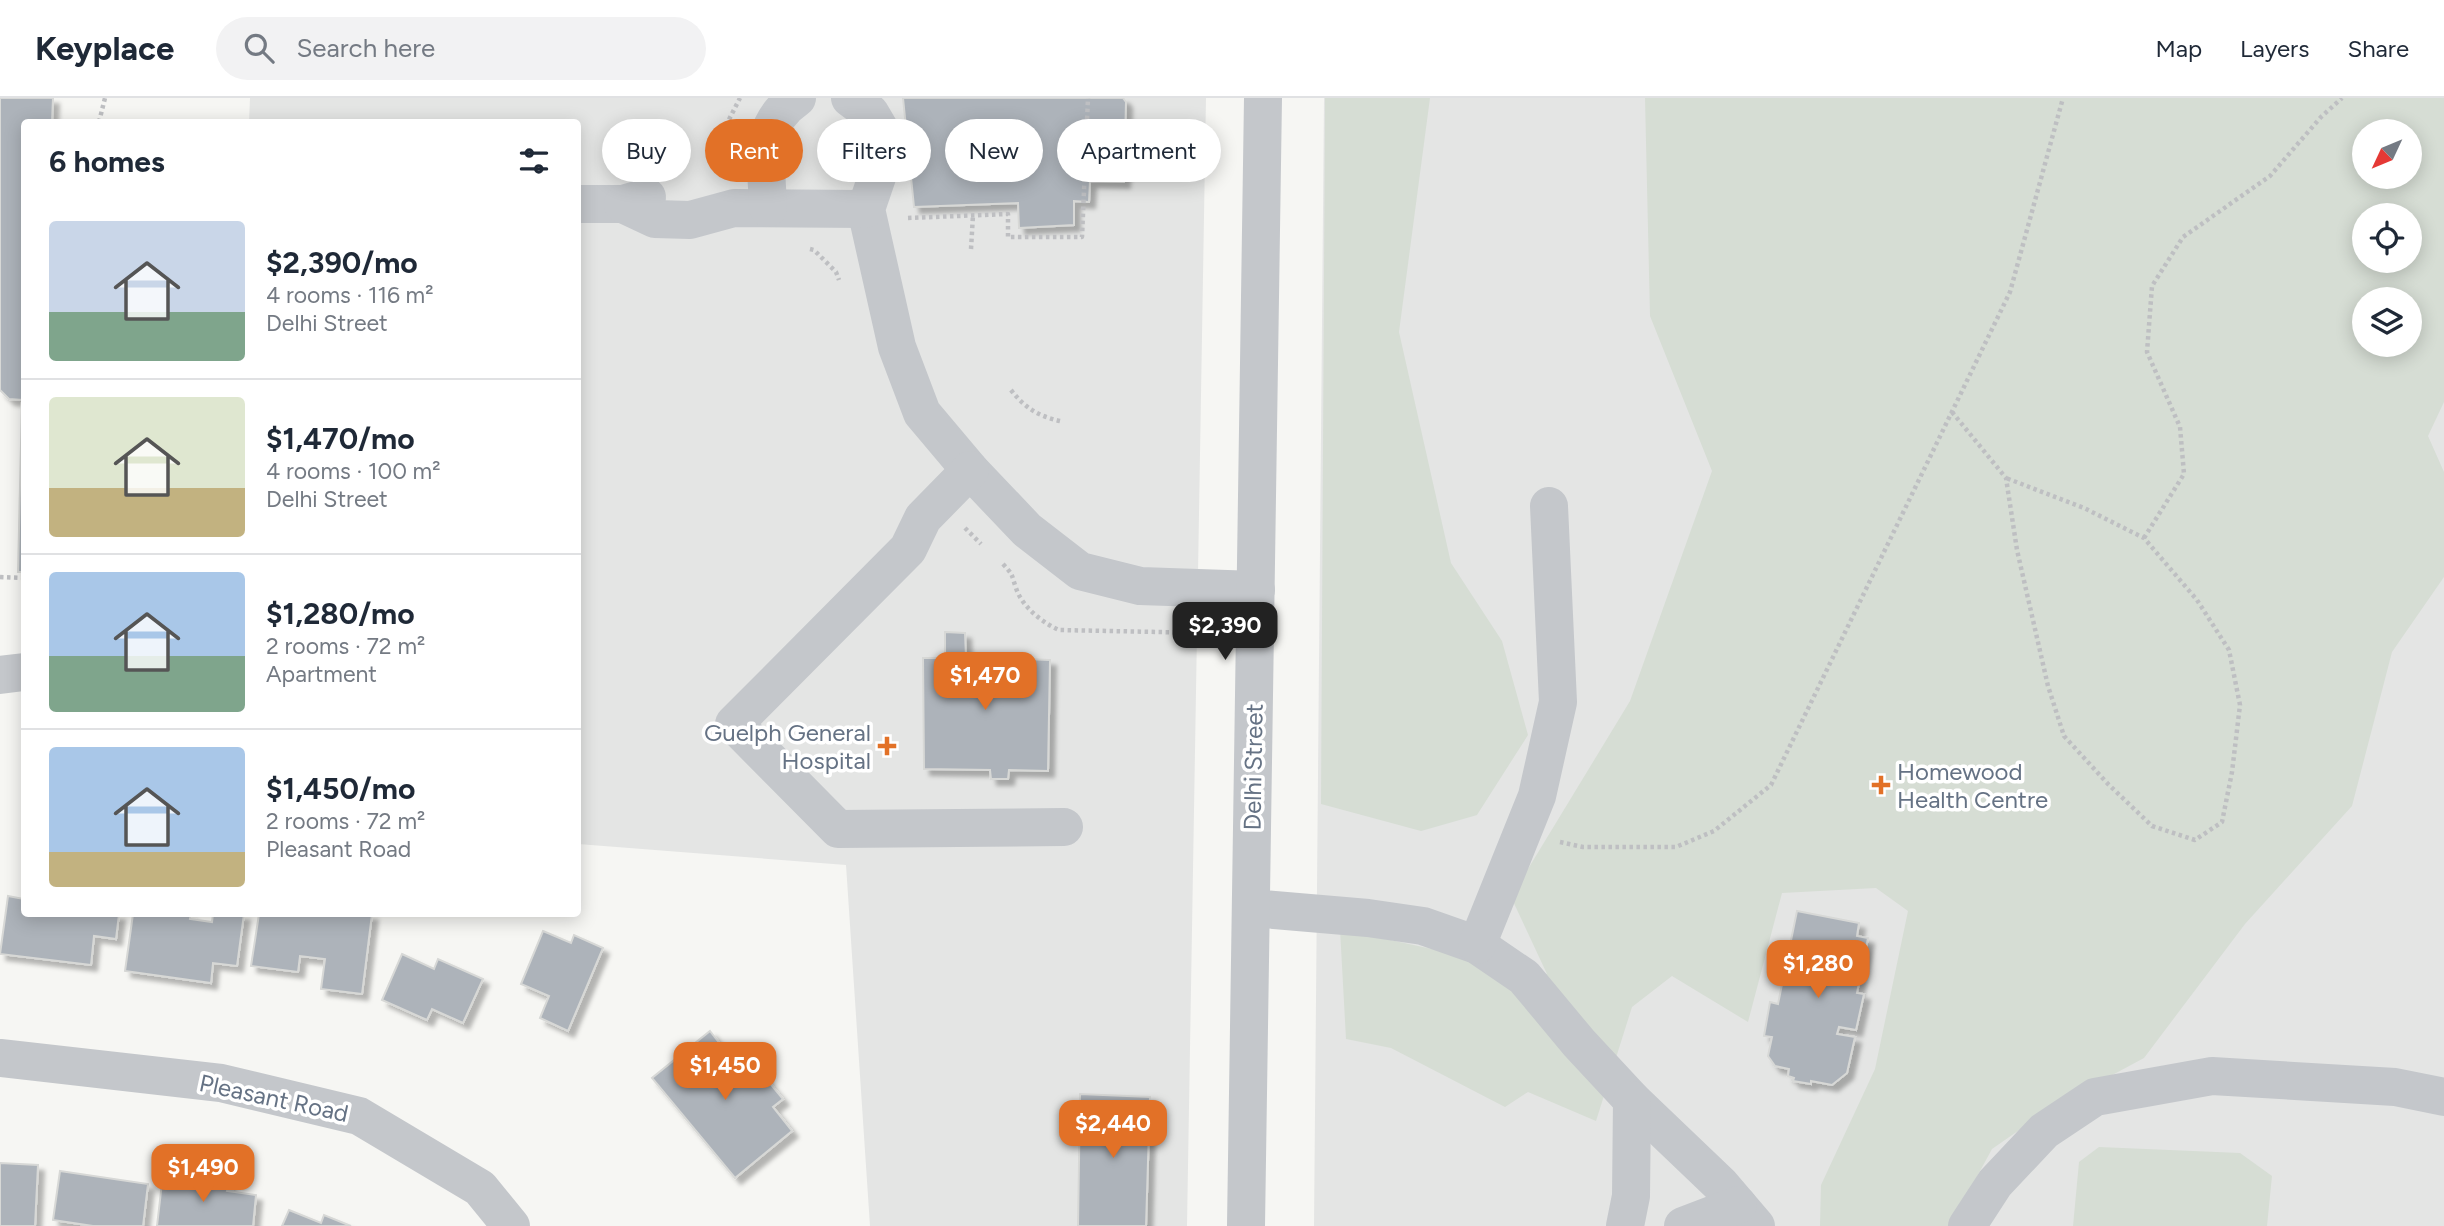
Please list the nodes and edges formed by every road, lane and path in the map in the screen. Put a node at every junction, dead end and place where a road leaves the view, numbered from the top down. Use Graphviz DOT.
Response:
graph roads {
  1 [pos="105,98"];
  2 [pos="740,98"];
  3 [pos="797,98"];
  4 [pos="850,98"];
  5 [pos="1088,98"];
  6 [pos="1264,98"];
  7 [pos="2063,98"];
  8 [pos="2342,98"];
  9 [pos="100,119"];
  10 [pos="739,198"];
  11 [pos="581,204"];
  12 [pos="883,213"];
  13 [pos="973,215"];
  14 [pos="800,248"];
  15 [pos="971,249"];
  16 [pos="840,284"];
  17 [pos="1011,390"];
  18 [pos="1952,412"];
  19 [pos="1060,421"];
  20 [pos="2006,478"];
  21 [pos="979,480"];
  22 [pos="1549,506"];
  23 [pos="957,519"];
  24 [pos="2144,538"];
  25 [pos="985,547"];
  26 [pos="908,549"];
  27 [pos="995,557"];
  28 [pos="0,577"];
  29 [pos="21,578"];
  30 [pos="1256,590"];
  31 [pos="1209,633"];
  32 [pos="21,672"];
  33 [pos="0,675"];
  34 [pos="1064,827"];
  35 [pos="1521,834"];
  36 [pos="1251,908"];
  37 [pos="1477,945"];
  38 [pos="0,1058"];
  39 [pos="2444,1097"];
  40 [pos="1632,1100"];
  41 [pos="1747,1215"];
  42 [pos="511,1226"];
  43 [pos="1246,1226"];
  44 [pos="1625,1226"];
  45 [pos="1683,1226"];
  46 [pos="1967,1226"];
  1 -- 9 [label="path"];
  2 -- 10 [label="path"];
  3 -- 10 [label="street"];
  4 -- 12 [label="street"];
  5 -- 13 [label="path"];
  6 -- 30 [label="street, Delhi Street"];
  7 -- 18 [label="path"];
  8 -- 24 [label="path"];
  10 -- 11 [label="street"];
  10 -- 12 [label="street"];
  12 -- 13 [label="path"];
  12 -- 21 [label="street"];
  13 -- 15 [label="path"];
  14 -- 16 [label="path"];
  17 -- 19 [label="path"];
  18 -- 20 [label="path"];
  18 -- 35 [label="path"];
  20 -- 24 [label="path"];
  20 -- 24 [label="path"];
  21 -- 23 [label="street"];
  21 -- 26 [label="street"];
  21 -- 30 [label="street"];
  22 -- 35 [label="street"];
  23 -- 25 [label="path"];
  23 -- 26 [label="street"];
  26 -- 34 [label="street"];
  27 -- 31 [label="path"];
  28 -- 29 [label="path"];
  30 -- 36 [label="street, Delhi Street"];
  32 -- 33 [label="street"];
  35 -- 37 [label="street"];
  36 -- 37 [label="street"];
  36 -- 43 [label="street, Delhi Street"];
  37 -- 40 [label="street"];
  38 -- 42 [label="street, Pleasant Road"];
  39 -- 46 [label="street"];
  40 -- 41 [label="street"];
  40 -- 44 [label="street"];
  41 -- 45 [label="street"];
}
